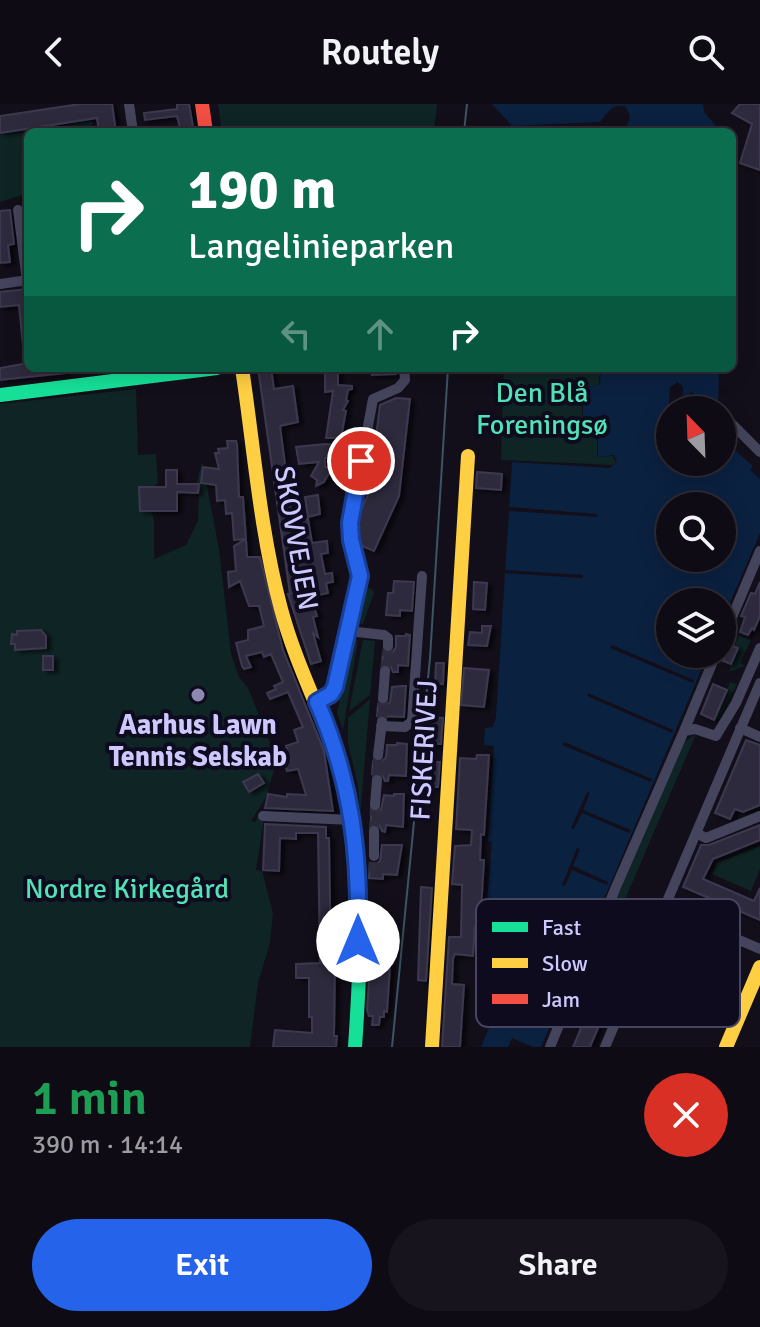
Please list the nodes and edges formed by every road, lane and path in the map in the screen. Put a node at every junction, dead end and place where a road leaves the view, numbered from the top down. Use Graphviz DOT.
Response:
graph roads {
  1 [pos="129,104"];
  2 [pos="202,104"];
  3 [pos="211,104"];
  4 [pos="132,128"];
  5 [pos="205,128"];
  6 [pos="214,128"];
  7 [pos="18,210"];
  8 [pos="24,257"];
  9 [pos="24,280"];
  10 [pos="0,284"];
  11 [pos="185,372"];
  12 [pos="243,372"];
  13 [pos="404,372"];
  14 [pos="0,395"];
  15 [pos="736,428"];
  16 [pos="760,452"];
  17 [pos="468,456"];
  18 [pos="760,551"];
  19 [pos="422,576"];
  20 [pos="736,608"];
  21 [pos="352,631"];
  22 [pos="386,640"];
  23 [pos="760,648"];
  24 [pos="711,668"];
  25 [pos="385,671"];
  26 [pos="759,689"];
  27 [pos="383,698"];
  28 [pos="317,702"];
  29 [pos="740,728"];
  30 [pos="689,730"];
  31 [pos="760,737"];
  32 [pos="378,755"];
  33 [pos="377,780"];
  34 [pos="375,805"];
  35 [pos="263,816"];
  36 [pos="760,816"];
  37 [pos="348,820"];
  38 [pos="374,831"];
  39 [pos="696,833"];
  40 [pos="374,856"];
  41 [pos="612,899"];
  42 [pos="668,899"];
  43 [pos="740,941"];
  44 [pos="760,949"];
  45 [pos="760,967"];
  46 [pos="740,1014"];
  47 [pos="558,1027"];
  48 [pos="613,1027"];
  49 [pos="734,1027"];
  50 [pos="346,1047"];
  51 [pos="355,1047"];
  52 [pos="432,1047"];
  53 [pos="550,1047"];
  54 [pos="605,1047"];
  55 [pos="726,1047"];
  1 -- 4 [label="street"];
  2 -- 5 [label="street"];
  3 -- 6 [label="street"];
  7 -- 8 [label="street"];
  9 -- 10 [label="street"];
  11 -- 14 [label="street"];
  12 -- 28 [label="street, SKOVVEJEN"];
  13 -- 21 [label="street"];
  15 -- 16 [label="street"];
  17 -- 52 [label="street, FISKERIVEJ"];
  18 -- 20 [label="street"];
  19 -- 32 [label="street"];
  21 -- 22 [label="street"];
  21 -- 28 [label="street"];
  23 -- 30 [label="street"];
  24 -- 30 [label="street"];
  25 -- 27 [label="street"];
  26 -- 29 [label="street"];
  28 -- 37 [label="street, SKOVVEJEN"];
  29 -- 31 [label="street"];
  29 -- 39 [label="street"];
  30 -- 41 [label="street"];
  33 -- 34 [label="street"];
  35 -- 37 [label="street"];
  36 -- 39 [label="street"];
  37 -- 50 [label="street, SKOVVEJEN"];
  37 -- 51 [label="street, SKOVVEJEN"];
  38 -- 40 [label="street"];
  39 -- 42 [label="street"];
  43 -- 44 [label="street"];
  45 -- 46 [label="street"];
  47 -- 53 [label="street"];
  48 -- 54 [label="street"];
  49 -- 55 [label="street"];
}
